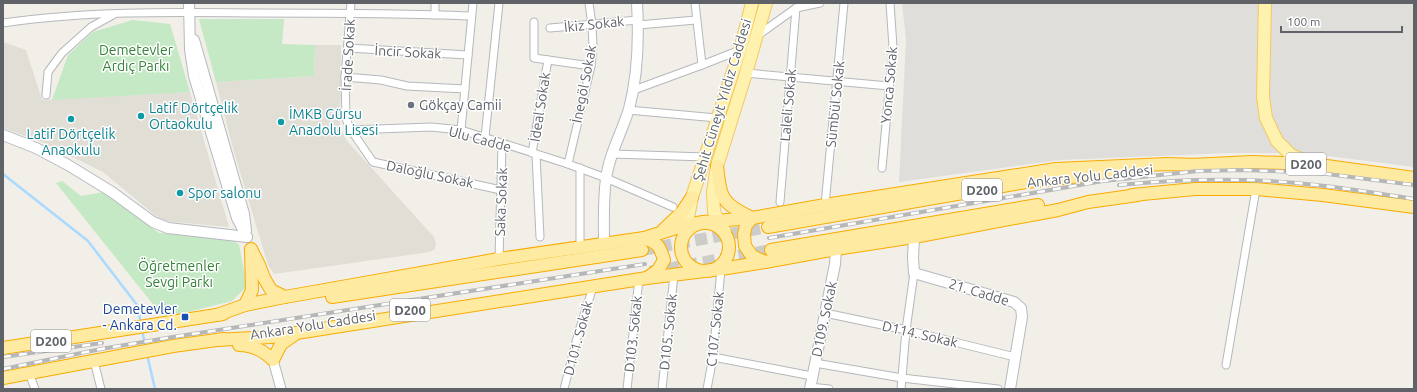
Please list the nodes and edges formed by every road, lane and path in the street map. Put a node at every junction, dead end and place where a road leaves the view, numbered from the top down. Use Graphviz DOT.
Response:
graph roads {
  1 [pos="351,3"];
  2 [pos="435,3"];
  3 [pos="473,3"];
  4 [pos="499,3"];
  5 [pos="589,3"];
  6 [pos="637,3"];
  7 [pos="694,3"];
  8 [pos="752,3"];
  9 [pos="766,3"];
  10 [pos="820,3"];
  11 [pos="844,3"];
  12 [pos="890,3"];
  13 [pos="1265,3"];
  14 [pos="189,8"];
  15 [pos="796,8"];
  16 [pos="115,14"];
  17 [pos="350,14"];
  18 [pos="435,15"];
  19 [pos="471,16"];
  20 [pos="696,20"];
  21 [pos="534,22"];
  22 [pos="638,22"];
  23 [pos="3,23"];
  24 [pos="592,25"];
  25 [pos="550,28"];
  26 [pos="757,36"];
  27 [pos="348,48"];
  28 [pos="740,50"];
  29 [pos="468,55"];
  30 [pos="548,60"];
  31 [pos="702,65"];
  32 [pos="590,66"];
  33 [pos="746,73"];
  34 [pos="346,77"];
  35 [pos="791,77"];
  36 [pos="837,82"];
  37 [pos="889,86"];
  38 [pos="465,89"];
  39 [pos="634,90"];
  40 [pos="46,95"];
  41 [pos="628,110"];
  42 [pos="718,118"];
  43 [pos="351,130"];
  44 [pos="460,130"];
  45 [pos="3,135"];
  46 [pos="485,137"];
  47 [pos="3,141"];
  48 [pos="502,144"];
  49 [pos="534,154"];
  50 [pos="612,154"];
  51 [pos="706,157"];
  52 [pos="568,164"];
  53 [pos="1312,164"];
  54 [pos="1197,165"];
  55 [pos="717,166"];
  56 [pos="580,168"];
  57 [pos="882,168"];
  58 [pos="91,178"];
  59 [pos="606,178"];
  60 [pos="1414,178"];
  61 [pos="1256,189"];
  62 [pos="501,190"];
  63 [pos="1138,195"];
  64 [pos="692,197"];
  65 [pos="780,202"];
  66 [pos="824,205"];
  67 [pos="673,207"];
  68 [pos="1414,207"];
  69 [pos="752,218"];
  70 [pos="722,226"];
  71 [pos="768,227"];
  72 [pos="685,229"];
  73 [pos="659,233"];
  74 [pos="540,237"];
  75 [pos="914,237"];
  76 [pos="644,238"];
  77 [pos="249,243"];
  78 [pos="604,243"];
  79 [pos="580,247"];
  80 [pos="836,249"];
  81 [pos="642,250"];
  82 [pos="771,250"];
  83 [pos="499,259"];
  84 [pos="765,262"];
  85 [pos="715,270"];
  86 [pos="914,273"];
  87 [pos="674,275"];
  88 [pos="644,277"];
  89 [pos="593,287"];
  90 [pos="285,297"];
  91 [pos="245,305"];
  92 [pos="825,313"];
  93 [pos="217,315"];
  94 [pos="906,330"];
  95 [pos="299,333"];
  96 [pos="216,340"];
  97 [pos="176,346"];
  98 [pos="3,348"];
  99 [pos="713,357"];
  100 [pos="1015,357"];
  101 [pos="273,360"];
  102 [pos="94,362"];
  103 [pos="815,363"];
  104 [pos="1226,364"];
  105 [pos="29,373"];
  106 [pos="812,376"];
  107 [pos="3,378"];
  108 [pos="902,378"];
  109 [pos="810,388"];
  110 [pos="35,389"];
  111 [pos="101,389"];
  112 [pos="281,389"];
  113 [pos="564,389"];
  114 [pos="627,389"];
  115 [pos="662,389"];
  116 [pos="707,389"];
  117 [pos="829,389"];
  118 [pos="901,389"];
  119 [pos="998,389"];
  120 [pos="1010,389"];
  1 -- 17 [label="street, İrade Sokak"];
  2 -- 18 [label="street"];
  3 -- 19 [label="street"];
  4 -- 46 [label="street"];
  5 -- 24 [label="street, İnegöl Sokak"];
  6 -- 22 [label="main road"];
  7 -- 20 [label="street"];
  8 -- 28 [label="main road, Şehit Cüneyt Yıldız Caddesi"];
  9 -- 26 [label="main road"];
  10 -- 15 [label="street"];
  11 -- 36 [label="street, Sümbül Sokak"];
  12 -- 37 [label="street, Yonca Sokak"];
  13 -- 53 [label="main road"];
  14 -- 16 [label="street"];
  14 -- 17 [label="street"];
  14 -- 77 [label="main road"];
  15 -- 26 [label="street"];
  15 -- 35 [label="street, Laleli Sokak"];
  16 -- 23 [label="street"];
  16 -- 40 [label="street"];
  17 -- 18 [label="street"];
  17 -- 27 [label="street, İrade Sokak"];
  18 -- 19 [label="street"];
  19 -- 29 [label="street"];
  20 -- 22 [label="street, İkiz Sokak"];
  20 -- 31 [label="street"];
  21 -- 30 [label="street, İdeal Sokak"];
  22 -- 24 [label="street, İkiz Sokak"];
  22 -- 39 [label="main road"];
  24 -- 25 [label="street, İkiz Sokak"];
  24 -- 32 [label="street, İnegöl Sokak"];
  26 -- 33 [label="main road"];
  27 -- 29 [label="street, İncir Sokak"];
  27 -- 34 [label="street, İrade Sokak"];
  28 -- 31 [label="street"];
  28 -- 42 [label="main road, Şehit Cüneyt Yıldız Caddesi"];
  29 -- 38 [label="street"];
  30 -- 32 [label="street, İdeal Sokak"];
  30 -- 49 [label="street, İdeal Sokak"];
  31 -- 39 [label="street"];
  32 -- 52 [label="street, İnegöl Sokak"];
  33 -- 35 [label="street"];
  33 -- 55 [label="main road"];
  34 -- 38 [label="street"];
  34 -- 43 [label="street, İrade Sokak"];
  35 -- 36 [label="street"];
  35 -- 65 [label="street, Laleli Sokak"];
  36 -- 37 [label="street"];
  36 -- 66 [label="street, Sümbül Sokak"];
  37 -- 57 [label="street, Yonca Sokak"];
  38 -- 44 [label="street"];
  39 -- 41 [label="main road"];
  41 -- 42 [label="street"];
  41 -- 50 [label="main road"];
  42 -- 51 [label="main road, Şehit Cüneyt Yıldız Caddesi"];
  43 -- 44 [label="street, Ulu Cadde"];
  43 -- 62 [label="street, Daloğlu Sokak"];
  44 -- 46 [label="street, Ulu Cadde"];
  45 -- 58 [label="main road"];
  46 -- 48 [label="street, Ulu Cadde"];
  47 -- 58 [label="main road"];
  48 -- 49 [label="street, Ulu Cadde"];
  48 -- 62 [label="street, Saka Sokak"];
  49 -- 52 [label="street, Ulu Cadde"];
  49 -- 74 [label="street, İdeal Sokak"];
  50 -- 51 [label="street"];
  50 -- 59 [label="main road"];
  51 -- 64 [label="main road, Şehit Cüneyt Yıldız Caddesi"];
  52 -- 56 [label="street, Ulu Cadde"];
  53 -- 54 [label="highway, Ankara Yolu Caddesi / D200"];
  53 -- 60 [label="highway, Ankara Yolu Caddesi / D200"];
  54 -- 66 [label="highway"];
  54 -- 71 [label="highway, Ankara Yolu Caddesi / D200"];
  55 -- 69 [label="highway"];
  55 -- 70 [label="main road"];
  56 -- 59 [label="street, Ulu Cadde"];
  56 -- 79 [label="street"];
  58 -- 77 [label="main road"];
  59 -- 67 [label="street, Ulu Cadde"];
  59 -- 78 [label="main road"];
  61 -- 63 [label="highway, Ankara Yolu Caddesi / D200"];
  61 -- 68 [label="highway, Ankara Yolu Caddesi / D200"];
  61 -- 104 [label="street"];
  62 -- 83 [label="street, Saka Sokak"];
  63 -- 75 [label="highway"];
  63 -- 82 [label="highway, Ankara Yolu Caddesi / D200"];
  64 -- 72 [label="main road, Şehit Cüneyt Yıldız Caddesi"];
  64 -- 73 [label="highway"];
  66 -- 69 [label="highway"];
  69 -- 70 [label="highway"];
  69 -- 84 [label="highway"];
  70 -- 72 [label="highway"];
  70 -- 85 [label="highway"];
  72 -- 73 [label="highway"];
  72 -- 85 [label="highway"];
  73 -- 76 [label="highway"];
  75 -- 80 [label="highway"];
  75 -- 86 [label="main road"];
  76 -- 78 [label="highway"];
  76 -- 88 [label="highway"];
  77 -- 90 [label="highway"];
  77 -- 91 [label="highway"];
  78 -- 79 [label="highway"];
  79 -- 83 [label="highway"];
  80 -- 84 [label="highway"];
  80 -- 92 [label="main road, D109. Sokak"];
  81 -- 93 [label="highway, Ankara Yolu Caddesi / D200"];
  83 -- 90 [label="highway"];
  84 -- 85 [label="highway"];
  85 -- 87 [label="highway"];
  85 -- 99 [label="street, C107. Sokak"];
  86 -- 94 [label="street"];
  86 -- 100 [label="main road, 21. Cadde"];
  87 -- 88 [label="highway"];
  87 -- 115 [label="street, D105. Sokak"];
  88 -- 89 [label="highway"];
  88 -- 96 [label="highway, Ankara Yolu Caddesi / D200"];
  88 -- 114 [label="street, D103. Sokak"];
  89 -- 95 [label="highway"];
  89 -- 113 [label="street, D101. Sokak"];
  90 -- 91 [label="highway"];
  91 -- 93 [label="highway"];
  92 -- 94 [label="street, D114. Sokak"];
  92 -- 103 [label="main road, D109. Sokak"];
  93 -- 98 [label="highway, Ankara Yolu Caddesi / D200"];
  94 -- 100 [label="street, D114. Sokak"];
  94 -- 108 [label="street"];
  95 -- 96 [label="highway"];
  95 -- 101 [label="highway"];
  96 -- 97 [label="highway, Ankara Yolu Caddesi / D200"];
  97 -- 101 [label="highway"];
  97 -- 102 [label="highway, Ankara Yolu Caddesi / D200"];
  99 -- 106 [label="street"];
  99 -- 116 [label="street, C107. Sokak"];
  100 -- 120 [label="main road, 21. Cadde"];
  101 -- 112 [label="street"];
  102 -- 105 [label="highway, Ankara Yolu Caddesi / D200"];
  102 -- 111 [label="street"];
  103 -- 106 [label="main road, D109. Sokak"];
  103 -- 108 [label="street"];
  105 -- 107 [label="highway, Ankara Yolu Caddesi / D200"];
  105 -- 110 [label="street"];
  106 -- 109 [label="main road, D109. Sokak"];
  108 -- 118 [label="street"];
  108 -- 119 [label="street"];
  109 -- 117 [label="street"];
}
